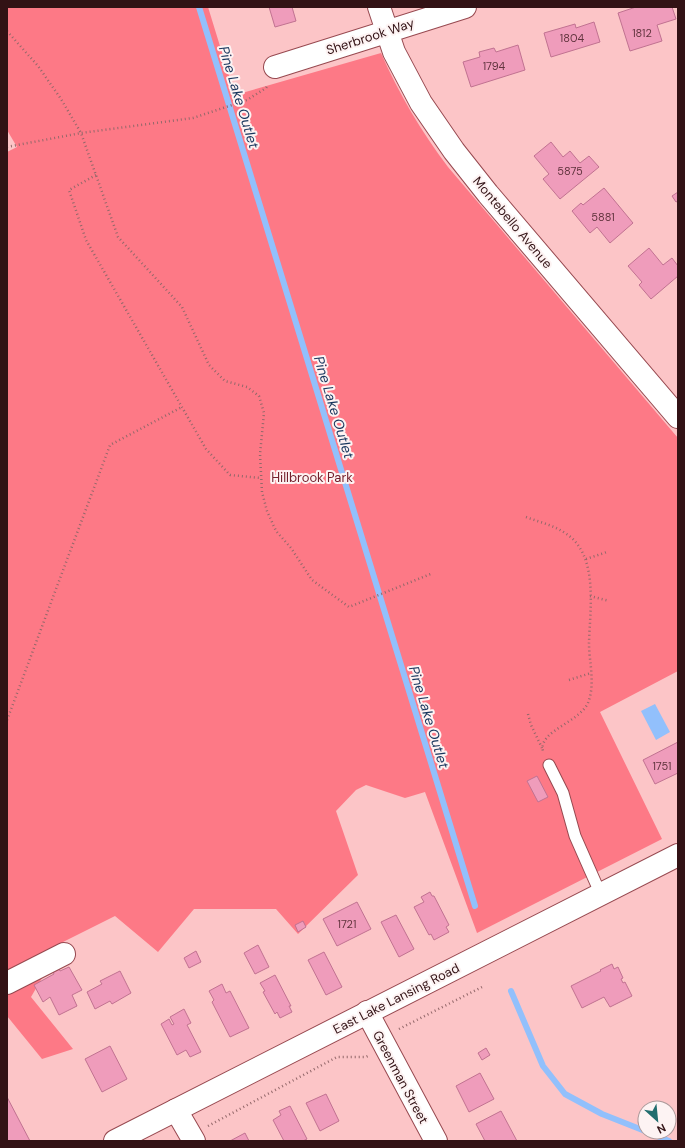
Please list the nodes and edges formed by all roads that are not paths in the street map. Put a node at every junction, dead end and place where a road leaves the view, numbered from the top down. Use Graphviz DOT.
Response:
graph roads {
  1 [pos="379,7"];
  2 [pos="465,7"];
  3 [pos="386,31"];
  4 [pos="275,67"];
  5 [pos="678,417"];
  6 [pos="549,765"];
  7 [pos="678,855"];
  8 [pos="601,895"];
  9 [pos="64,954"];
  10 [pos="7,983"];
  11 [pos="366,1012"];
  12 [pos="176,1110"];
  13 [pos="193,1138"];
  14 [pos="115,1141"];
  15 [pos="436,1141"];
  1 -- 3 [label="street, Montebello Avenue"];
  2 -- 3 [label="street, Sherbrook Way"];
  3 -- 4 [label="street, Sherbrook Way"];
  3 -- 5 [label="street, Montebello Avenue"];
  6 -- 8 [label="lane"];
  7 -- 8 [label="street, East Lake Lansing Road"];
  8 -- 11 [label="street, East Lake Lansing Road"];
  9 -- 10 [label="street"];
  11 -- 12 [label="street, East Lake Lansing Road"];
  11 -- 15 [label="street, Greenman Street"];
  12 -- 13 [label="street"];
  12 -- 14 [label="street, East Lake Lansing Road"];
}
